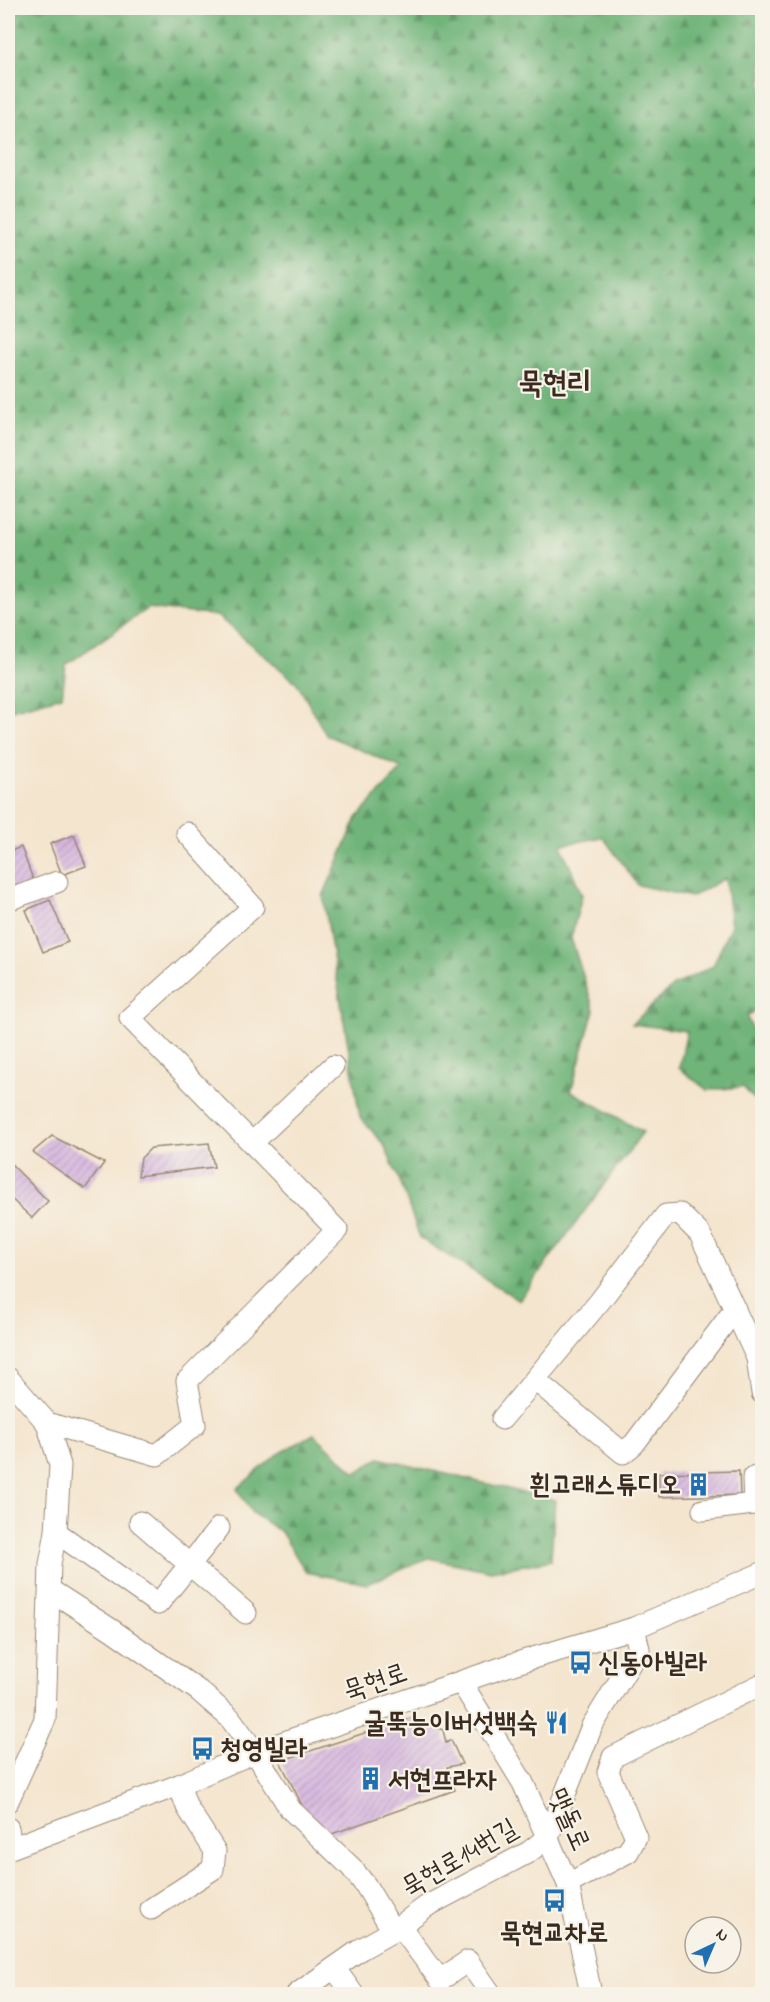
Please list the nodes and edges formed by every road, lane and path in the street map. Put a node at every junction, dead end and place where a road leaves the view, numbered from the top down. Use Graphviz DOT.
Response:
graph roads {
  1 [pos="187,833"];
  2 [pos="57,882"];
  3 [pos="8,900"];
  4 [pos="333,1066"];
  5 [pos="252,1143"];
  6 [pos="735,1309"];
  7 [pos="8,1378"];
  8 [pos="535,1380"];
  9 [pos="762,1393"];
  10 [pos="502,1419"];
  11 [pos="47,1424"];
  12 [pos="762,1475"];
  13 [pos="703,1510"];
  14 [pos="140,1522"];
  15 [pos="219,1528"];
  16 [pos="56,1532"];
  17 [pos="190,1564"];
  18 [pos="762,1573"];
  19 [pos="50,1590"];
  20 [pos="246,1612"];
  21 [pos="634,1628"];
  22 [pos="461,1682"];
  23 [pos="762,1684"];
  24 [pos="255,1752"];
  25 [pos="179,1785"];
  26 [pos="8,1802"];
  27 [pos="548,1836"];
  28 [pos="9,1841"];
  29 [pos="568,1884"];
  30 [pos="151,1909"];
  31 [pos="396,1928"];
  32 [pos="335,1969"];
  33 [pos="297,1995"];
  34 [pos="353,1995"];
  35 [pos="491,1995"];
  36 [pos="591,1995"];
  1 -- 5 [label="street"];
  2 -- 3 [label="street"];
  4 -- 5 [label="street"];
  5 -- 11 [label="street"];
  6 -- 8 [label="street"];
  6 -- 8 [label="street"];
  6 -- 9 [label="street"];
  7 -- 11 [label="street"];
  8 -- 10 [label="street"];
  11 -- 16 [label="street"];
  12 -- 13 [label="street"];
  14 -- 17 [label="street"];
  15 -- 17 [label="street"];
  16 -- 17 [label="street"];
  16 -- 19 [label="street"];
  17 -- 20 [label="street"];
  18 -- 21 [label="street, 묵현로"];
  19 -- 24 [label="street"];
  19 -- 26 [label="street"];
  21 -- 22 [label="street, 묵현로"];
  21 -- 27 [label="street, 묵현로14번길"];
  22 -- 24 [label="street, 묵현로"];
  22 -- 27 [label="street, 맷돌로"];
  23 -- 29 [label="street"];
  24 -- 25 [label="street, 묵현로"];
  24 -- 31 [label="street"];
  25 -- 28 [label="street, 묵현로"];
  25 -- 30 [label="street"];
  27 -- 29 [label="street, 맷돌로"];
  27 -- 31 [label="street, 묵현로14번길"];
  29 -- 36 [label="street, 맷돌로"];
  31 -- 32 [label="street, 묵현로14번길"];
  31 -- 35 [label="street"];
  32 -- 33 [label="street, 묵현로14번길"];
  32 -- 34 [label="street"];
}
